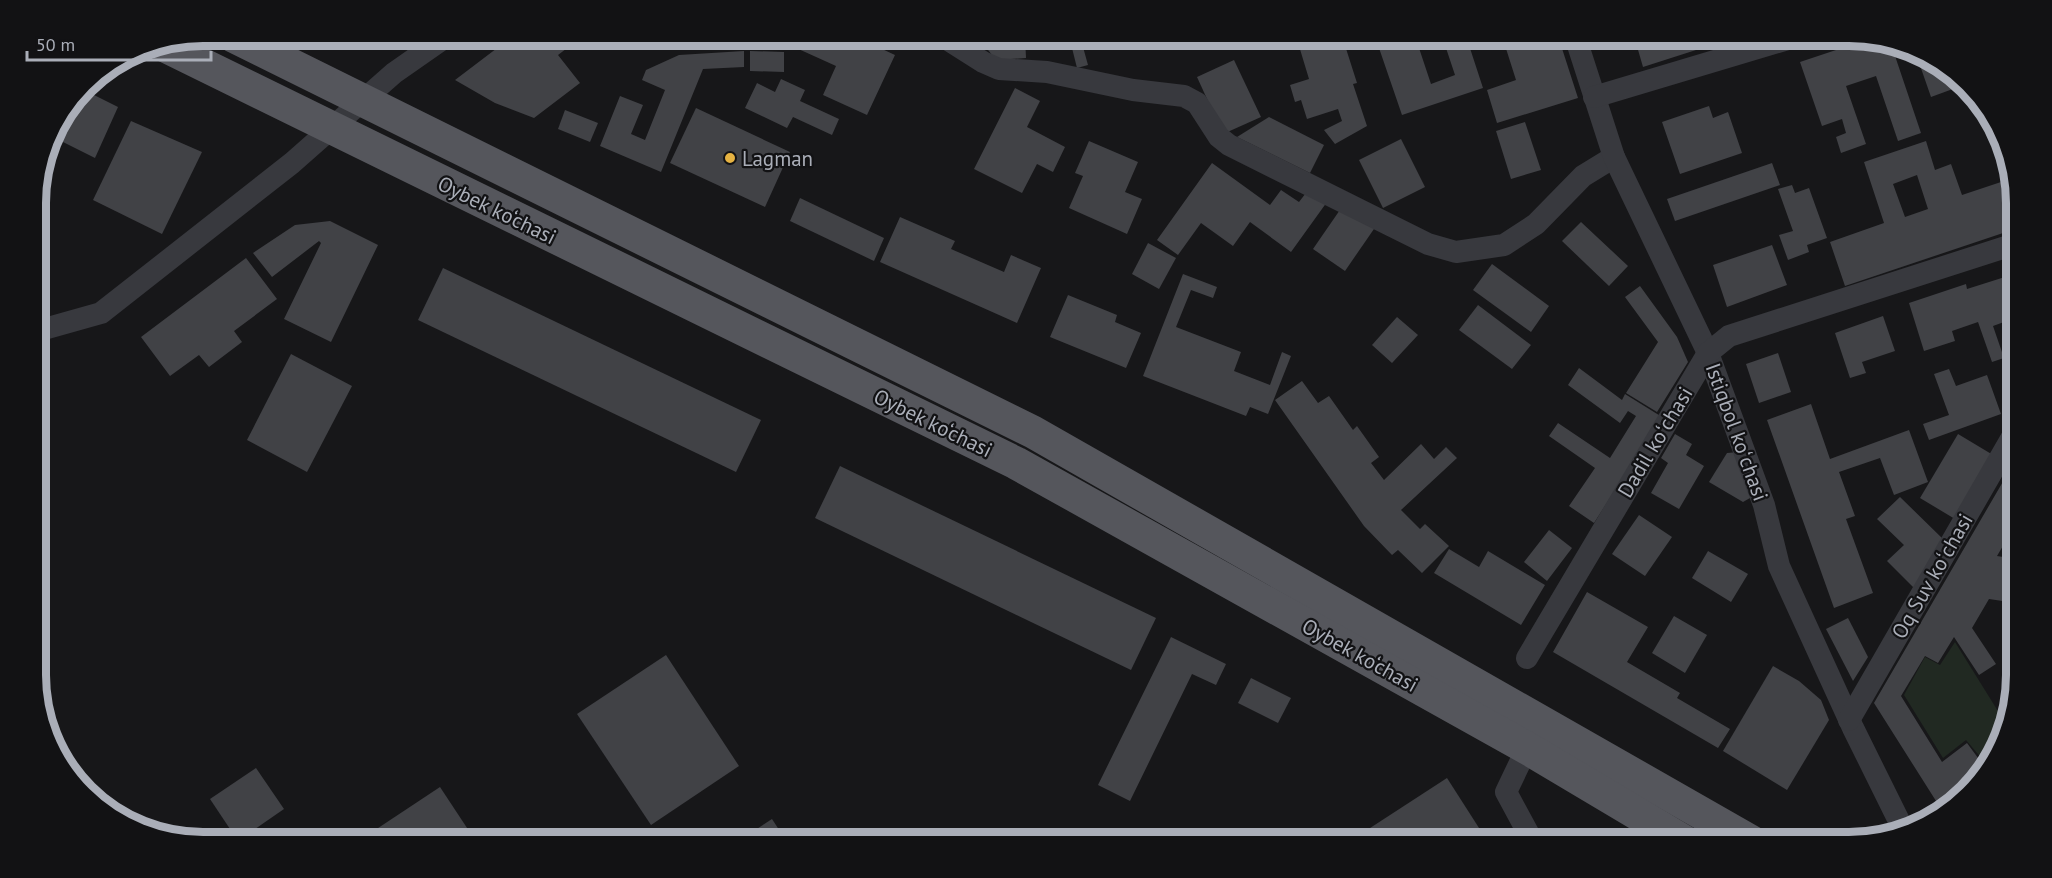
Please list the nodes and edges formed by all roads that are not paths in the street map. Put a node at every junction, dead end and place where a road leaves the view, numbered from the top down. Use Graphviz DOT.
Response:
graph roads {
  1 [pos="1578,46"];
  2 [pos="1764,46"];
  3 [pos="255,47"];
  4 [pos="431,47"];
  5 [pos="959,47"];
  6 [pos="173,50"];
  7 [pos="1594,97"];
  8 [pos="362,101"];
  9 [pos="331,130"];
  10 [pos="1614,157"];
  11 [pos="2006,247"];
  12 [pos="47,328"];
  13 [pos="1708,353"];
  14 [pos="2006,448"];
  15 [pos="1527,658"];
  16 [pos="1849,720"];
  17 [pos="1527,748"];
  18 [pos="1900,823"];
  19 [pos="1527,831"];
  20 [pos="1667,831"];
  21 [pos="1733,831"];
  1 -- 7 [label="street, Istiqbol koʻchasi"];
  2 -- 7 [label="street"];
  3 -- 8 [label="main road, Oybek ko‘chasi"];
  4 -- 8 [label="street"];
  5 -- 10 [label="street"];
  6 -- 9 [label="main road, Oybek ko‘chasi"];
  7 -- 10 [label="street, Istiqbol koʻchasi"];
  8 -- 9 [label="street"];
  8 -- 21 [label="main road, Oybek ko‘chasi"];
  9 -- 12 [label="street"];
  9 -- 17 [label="main road, Oybek ko‘chasi"];
  10 -- 13 [label="street, Istiqbol koʻchasi"];
  11 -- 13 [label="street, Dadil koʻchasi"];
  13 -- 15 [label="street, Dadil koʻchasi"];
  13 -- 16 [label="street, Istiqbol koʻchasi"];
  14 -- 16 [label="street, Oq Suv koʻchasi"];
  16 -- 18 [label="street, Istiqbol koʻchasi"];
  17 -- 19 [label="street"];
  17 -- 20 [label="main road, Oybek ko‘chasi"];
}
